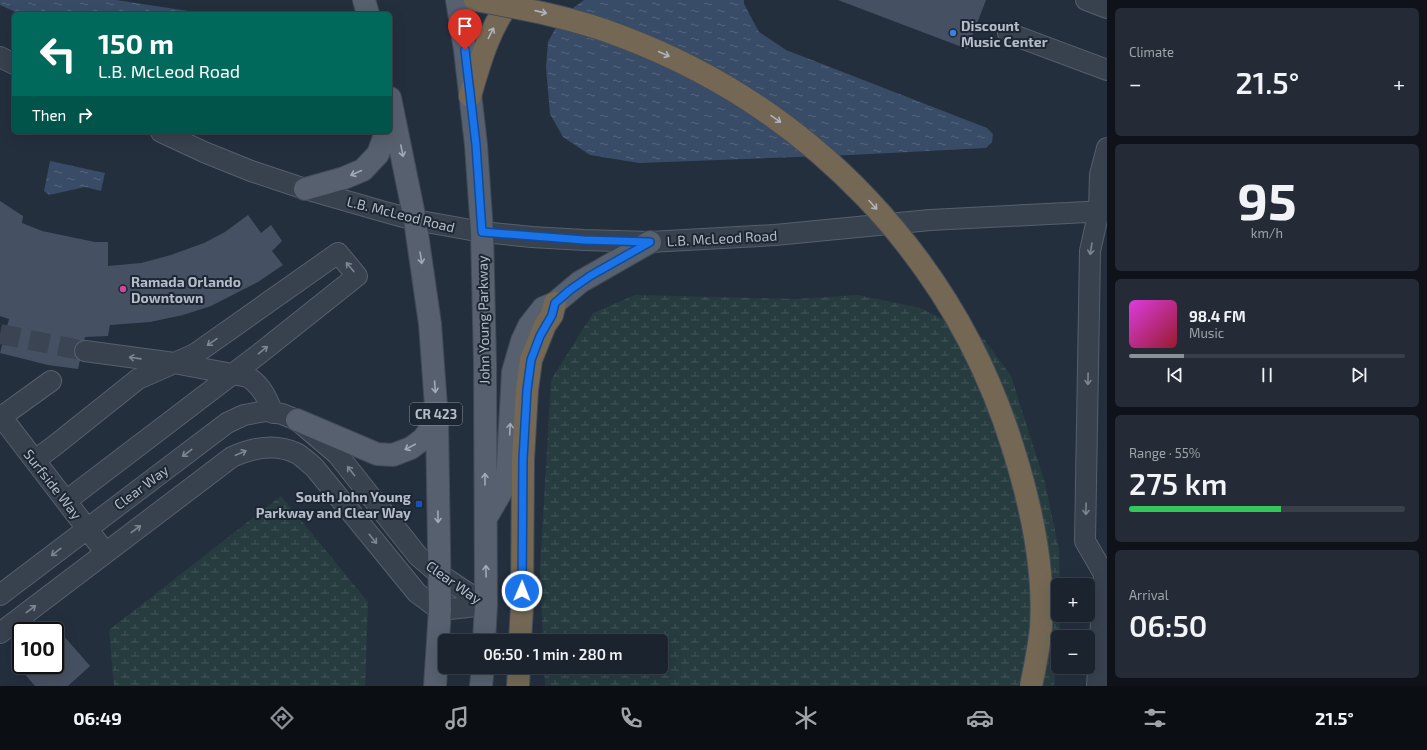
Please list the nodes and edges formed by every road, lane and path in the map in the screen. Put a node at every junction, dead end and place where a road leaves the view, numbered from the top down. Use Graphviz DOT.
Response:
graph roads {
  1 [pos="364,0"];
  2 [pos="457,0"];
  3 [pos="475,0"];
  4 [pos="511,0"];
  5 [pos="1086,0"];
  6 [pos="1107,8"];
  7 [pos="367,12"];
  8 [pos="1008,33"];
  9 [pos="0,57"];
  10 [pos="12,63"];
  11 [pos="1107,70"];
  12 [pos="470,96"];
  13 [pos="392,124"];
  14 [pos="165,134"];
  15 [pos="384,134"];
  16 [pos="1107,148"];
  17 [pos="305,189"];
  18 [pos="1104,214"];
  19 [pos="415,220"];
  20 [pos="482,232"];
  21 [pos="650,242"];
  22 [pos="555,303"];
  23 [pos="85,352"];
  24 [pos="174,363"];
  25 [pos="233,374"];
  26 [pos="51,381"];
  27 [pos="273,413"];
  28 [pos="1,416"];
  29 [pos="297,420"];
  30 [pos="437,420"];
  31 [pos="35,460"];
  32 [pos="66,501"];
  33 [pos="486,518"];
  34 [pos="87,528"];
  35 [pos="105,552"];
  36 [pos="1106,572"];
  37 [pos="439,574"];
  38 [pos="0,595"];
  39 [pos="486,605"];
  40 [pos="440,610"];
  41 [pos="0,633"];
  42 [pos="484,634"];
  43 [pos="520,634"];
  44 [pos="482,674"];
  45 [pos="519,674"];
  46 [pos="435,686"];
  47 [pos="481,686"];
  48 [pos="518,686"];
  49 [pos="1031,686"];
  50 [pos="1097,686"];
  1 -- 7 [label="main road"];
  2 -- 12 [label="main road, John Young Parkway"];
  3 -- 49 [label="highway, one-way, bridge"];
  12 -- 4 [label="highway, one-way"];
  5 -- 6 [label="street"];
  8 -- 11 [label="street"];
  9 -- 10 [label="street"];
  12 -- 20 [label="main road, John Young Parkway"];
  13 -- 19 [label="main road, CR 423, one-way"];
  14 -- 17 [label="street, L.B. McLeod Road"];
  15 -- 17 [label="main road, one-way"];
  16 -- 18 [label="street"];
  17 -- 19 [label="street, L.B. McLeod Road"];
  18 -- 21 [label="street, L.B. McLeod Road"];
  18 -- 36 [label="street, one-way"];
  19 -- 20 [label="street, L.B. McLeod Road"];
  19 -- 30 [label="main road, CR 423, one-way"];
  20 -- 21 [label="street, L.B. McLeod Road"];
  33 -- 20 [label="main road, John Young Parkway, one-way"];
  21 -- 22 [label="main road"];
  33 -- 22 [label="main road, one-way"];
  22 -- 43 [label="highway"];
  24 -- 23 [label="street, one-way"];
  24 -- 25 [label="street"];
  25 -- 24 [label="street, one-way"];
  24 -- 31 [label="street"];
  25 -- 27 [label="street"];
  25 -- 32 [label="street"];
  26 -- 28 [label="street"];
  27 -- 29 [label="street, Clear Way"];
  27 -- 34 [label="street, Clear Way, one-way"];
  28 -- 31 [label="street, Surfside Way"];
  30 -- 29 [label="main road, one-way"];
  37 -- 29 [label="street, Clear Way, one-way"];
  30 -- 37 [label="main road, CR 423, one-way"];
  31 -- 32 [label="street, Surfside Way"];
  32 -- 34 [label="street, Surfside Way"];
  39 -- 33 [label="main road, John Young Parkway, one-way"];
  34 -- 35 [label="street, Surfside Way"];
  34 -- 38 [label="street, Clear Way, one-way"];
  35 -- 40 [label="street, Clear Way, one-way"];
  41 -- 35 [label="street, Clear Way, one-way"];
  36 -- 50 [label="street"];
  37 -- 39 [label="street, Clear Way"];
  37 -- 40 [label="main road, CR 423"];
  39 -- 40 [label="street, Clear Way"];
  39 -- 42 [label="main road, John Young Parkway"];
  40 -- 46 [label="main road, CR 423"];
  44 -- 47 [label="main road"];
  45 -- 48 [label="highway"];
}
